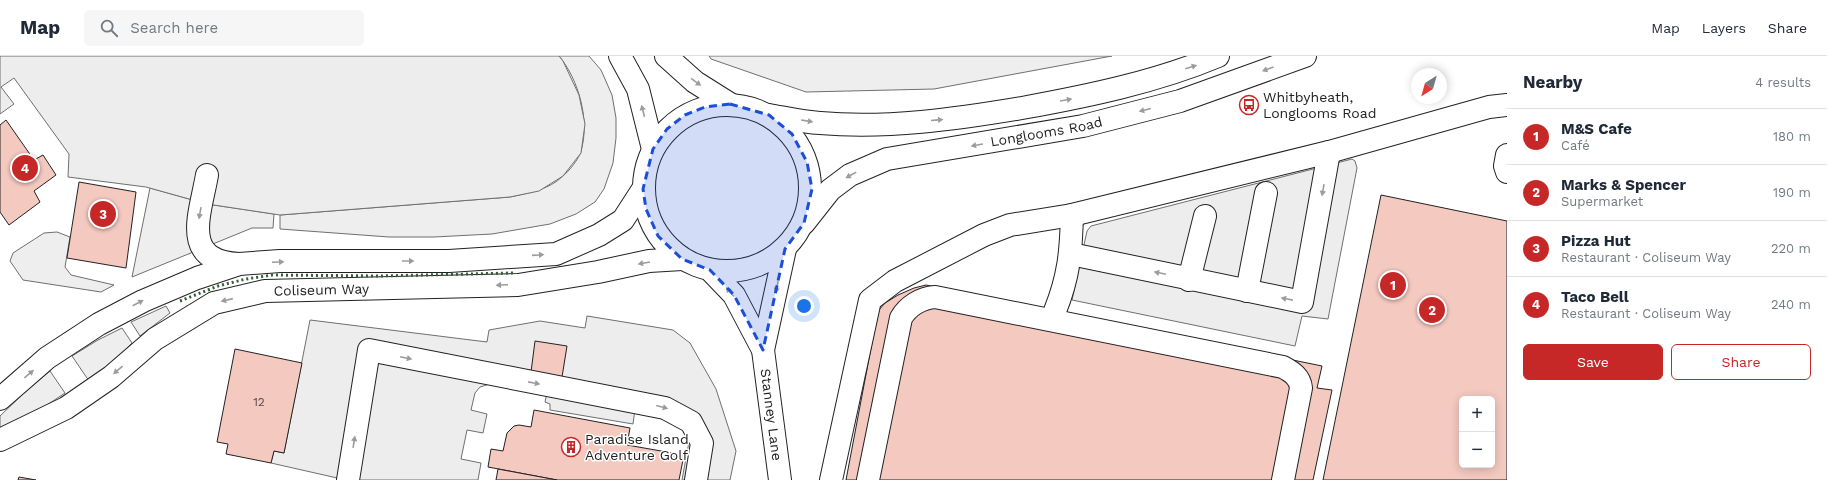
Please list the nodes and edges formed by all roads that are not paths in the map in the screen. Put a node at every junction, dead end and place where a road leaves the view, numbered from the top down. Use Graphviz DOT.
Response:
graph roads {
  1 [pos="620,56"];
  2 [pos="666,56"];
  3 [pos="1218,56"];
  4 [pos="1305,56"];
  5 [pos="730,104"];
  6 [pos="1507,105"];
  7 [pos="769,115"];
  8 [pos="653,149"];
  9 [pos="1330,152"];
  10 [pos="1507,155"];
  11 [pos="1507,172"];
  12 [pos="207,175"];
  13 [pos="643,189"];
  14 [pos="1266,193"];
  15 [pos="1072,215"];
  16 [pos="1205,216"];
  17 [pos="804,224"];
  18 [pos="785,249"];
  19 [pos="1071,254"];
  20 [pos="682,259"];
  21 [pos="239,264"];
  22 [pos="710,270"];
  23 [pos="1189,280"];
  24 [pos="1247,291"];
  25 [pos="1055,311"];
  26 [pos="763,350"];
  27 [pos="0,399"];
  28 [pos="66,408"];
  29 [pos="0,440"];
  30 [pos="0,456"];
  31 [pos="348,480"];
  32 [pos="696,480"];
  33 [pos="780,480"];
  34 [pos="831,480"];
  35 [pos="868,480"];
  36 [pos="1283,480"];
  8 -- 1 [label="street, one-way"];
  2 -- 5 [label="street, one-way"];
  7 -- 3 [label="street, Longlooms Road, one-way"];
  4 -- 17 [label="street, Longlooms Road, one-way"];
  5 -- 7 [label="street"];
  5 -- 8 [label="street"];
  6 -- 9 [label="street"];
  7 -- 17 [label="street"];
  8 -- 13 [label="street"];
  9 -- 15 [label="street"];
  9 -- 24 [label="street, one-way"];
  10 -- 11 [label="street"];
  12 -- 21 [label="street, one-way"];
  13 -- 20 [label="street"];
  21 -- 13 [label="street, Coliseum Way, one-way"];
  14 -- 24 [label="street"];
  15 -- 19 [label="street"];
  15 -- 34 [label="street"];
  16 -- 23 [label="street"];
  17 -- 18 [label="street, Longlooms Road"];
  18 -- 22 [label="street"];
  18 -- 26 [label="street, Stanney Lane, one-way"];
  23 -- 19 [label="street, one-way"];
  19 -- 25 [label="street"];
  20 -- 22 [label="street"];
  20 -- 28 [label="street, Coliseum Way, one-way"];
  27 -- 21 [label="street, Coliseum Way, one-way"];
  26 -- 22 [label="street, Stanney Lane, one-way"];
  23 -- 24 [label="street"];
  26 -- 33 [label="street, Stanney Lane"];
  28 -- 29 [label="street, Coliseum Way"];
  28 -- 30 [label="street"];
  31 -- 32 [label="street, one-way"];
  35 -- 36 [label="street"];
}
